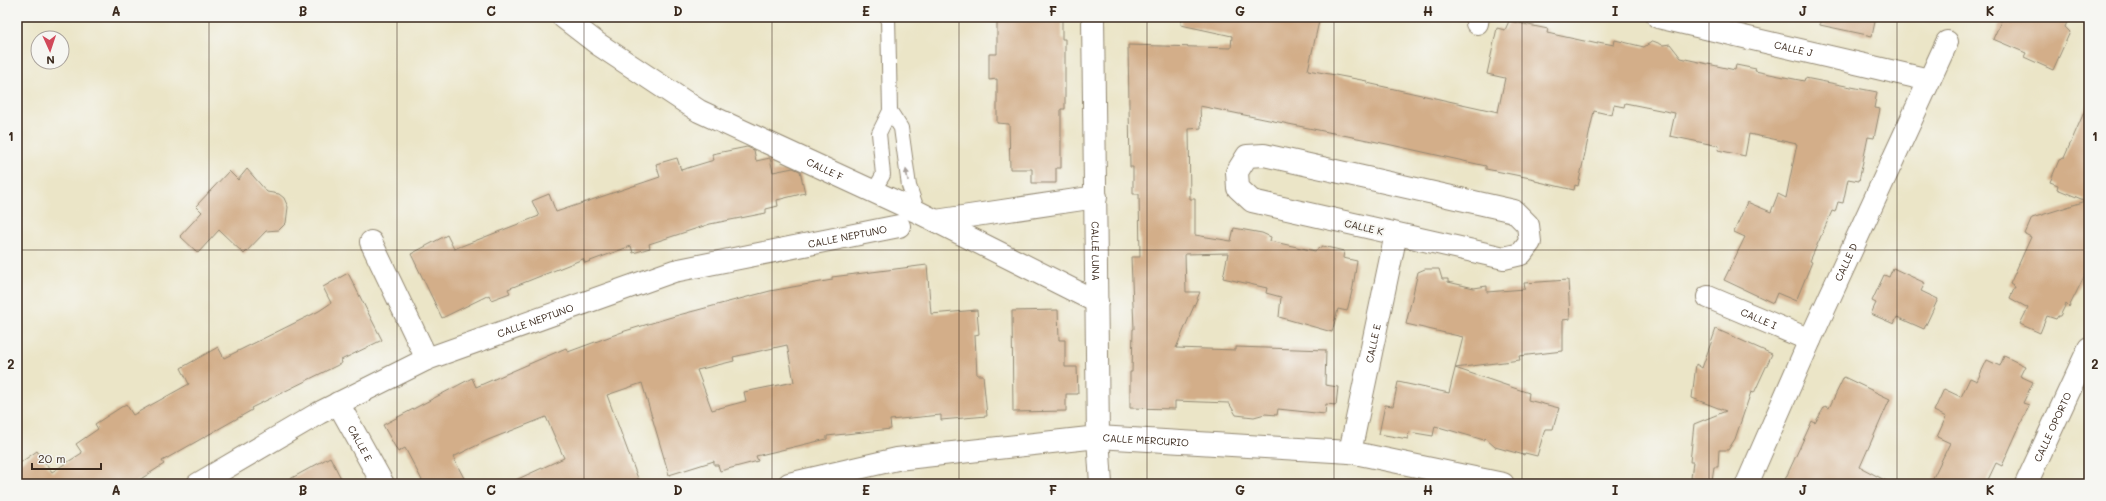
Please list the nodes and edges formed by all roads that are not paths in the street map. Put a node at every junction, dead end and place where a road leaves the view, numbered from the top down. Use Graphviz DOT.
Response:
graph roads {
  1 [pos="563,17"];
  2 [pos="888,17"];
  3 [pos="1093,17"];
  4 [pos="1658,17"];
  5 [pos="1947,42"];
  6 [pos="1929,80"];
  7 [pos="890,111"];
  8 [pos="873,192"];
  9 [pos="1096,197"];
  10 [pos="927,217"];
  11 [pos="899,226"];
  12 [pos="1396,234"];
  13 [pos="371,242"];
  14 [pos="1708,297"];
  15 [pos="1097,302"];
  16 [pos="1810,340"];
  17 [pos="2089,348"];
  18 [pos="427,359"];
  19 [pos="338,403"];
  20 [pos="1098,437"];
  21 [pos="1350,452"];
  22 [pos="198,484"];
  23 [pos="383,484"];
  24 [pos="789,484"];
  25 [pos="1101,484"];
  26 [pos="1503,484"];
  27 [pos="1748,484"];
  28 [pos="2026,484"];
  1 -- 8 [label="street, CALLE F"];
  2 -- 7 [label="lane"];
  3 -- 9 [label="street, CALLE LUNA"];
  4 -- 6 [label="street, CALLE J"];
  5 -- 6 [label="street, CALLE D"];
  6 -- 16 [label="street, CALLE D"];
  7 -- 8 [label="lane"];
  10 -- 7 [label="lane, one-way"];
  8 -- 10 [label="street, CALLE F"];
  9 -- 10 [label="street"];
  9 -- 15 [label="street, CALLE LUNA"];
  10 -- 15 [label="street, CALLE F"];
  11 -- 18 [label="street, CALLE NEPTUNO"];
  12 -- 12 [label="street, CALLE K"];
  12 -- 21 [label="street, CALLE E"];
  13 -- 18 [label="street"];
  14 -- 16 [label="street, CALLE I"];
  15 -- 20 [label="street, CALLE LUNA"];
  16 -- 27 [label="street, CALLE D"];
  17 -- 28 [label="street, CALLE OPORTO"];
  18 -- 19 [label="street, CALLE NEPTUNO"];
  19 -- 22 [label="street, CALLE NEPTUNO"];
  19 -- 23 [label="street, CALLE E"];
  20 -- 21 [label="street, CALLE MERCURIO"];
  20 -- 24 [label="street, CALLE MERCURIO"];
  20 -- 25 [label="street, CALLE LUNA"];
  21 -- 26 [label="street, CALLE MERCURIO"];
}
